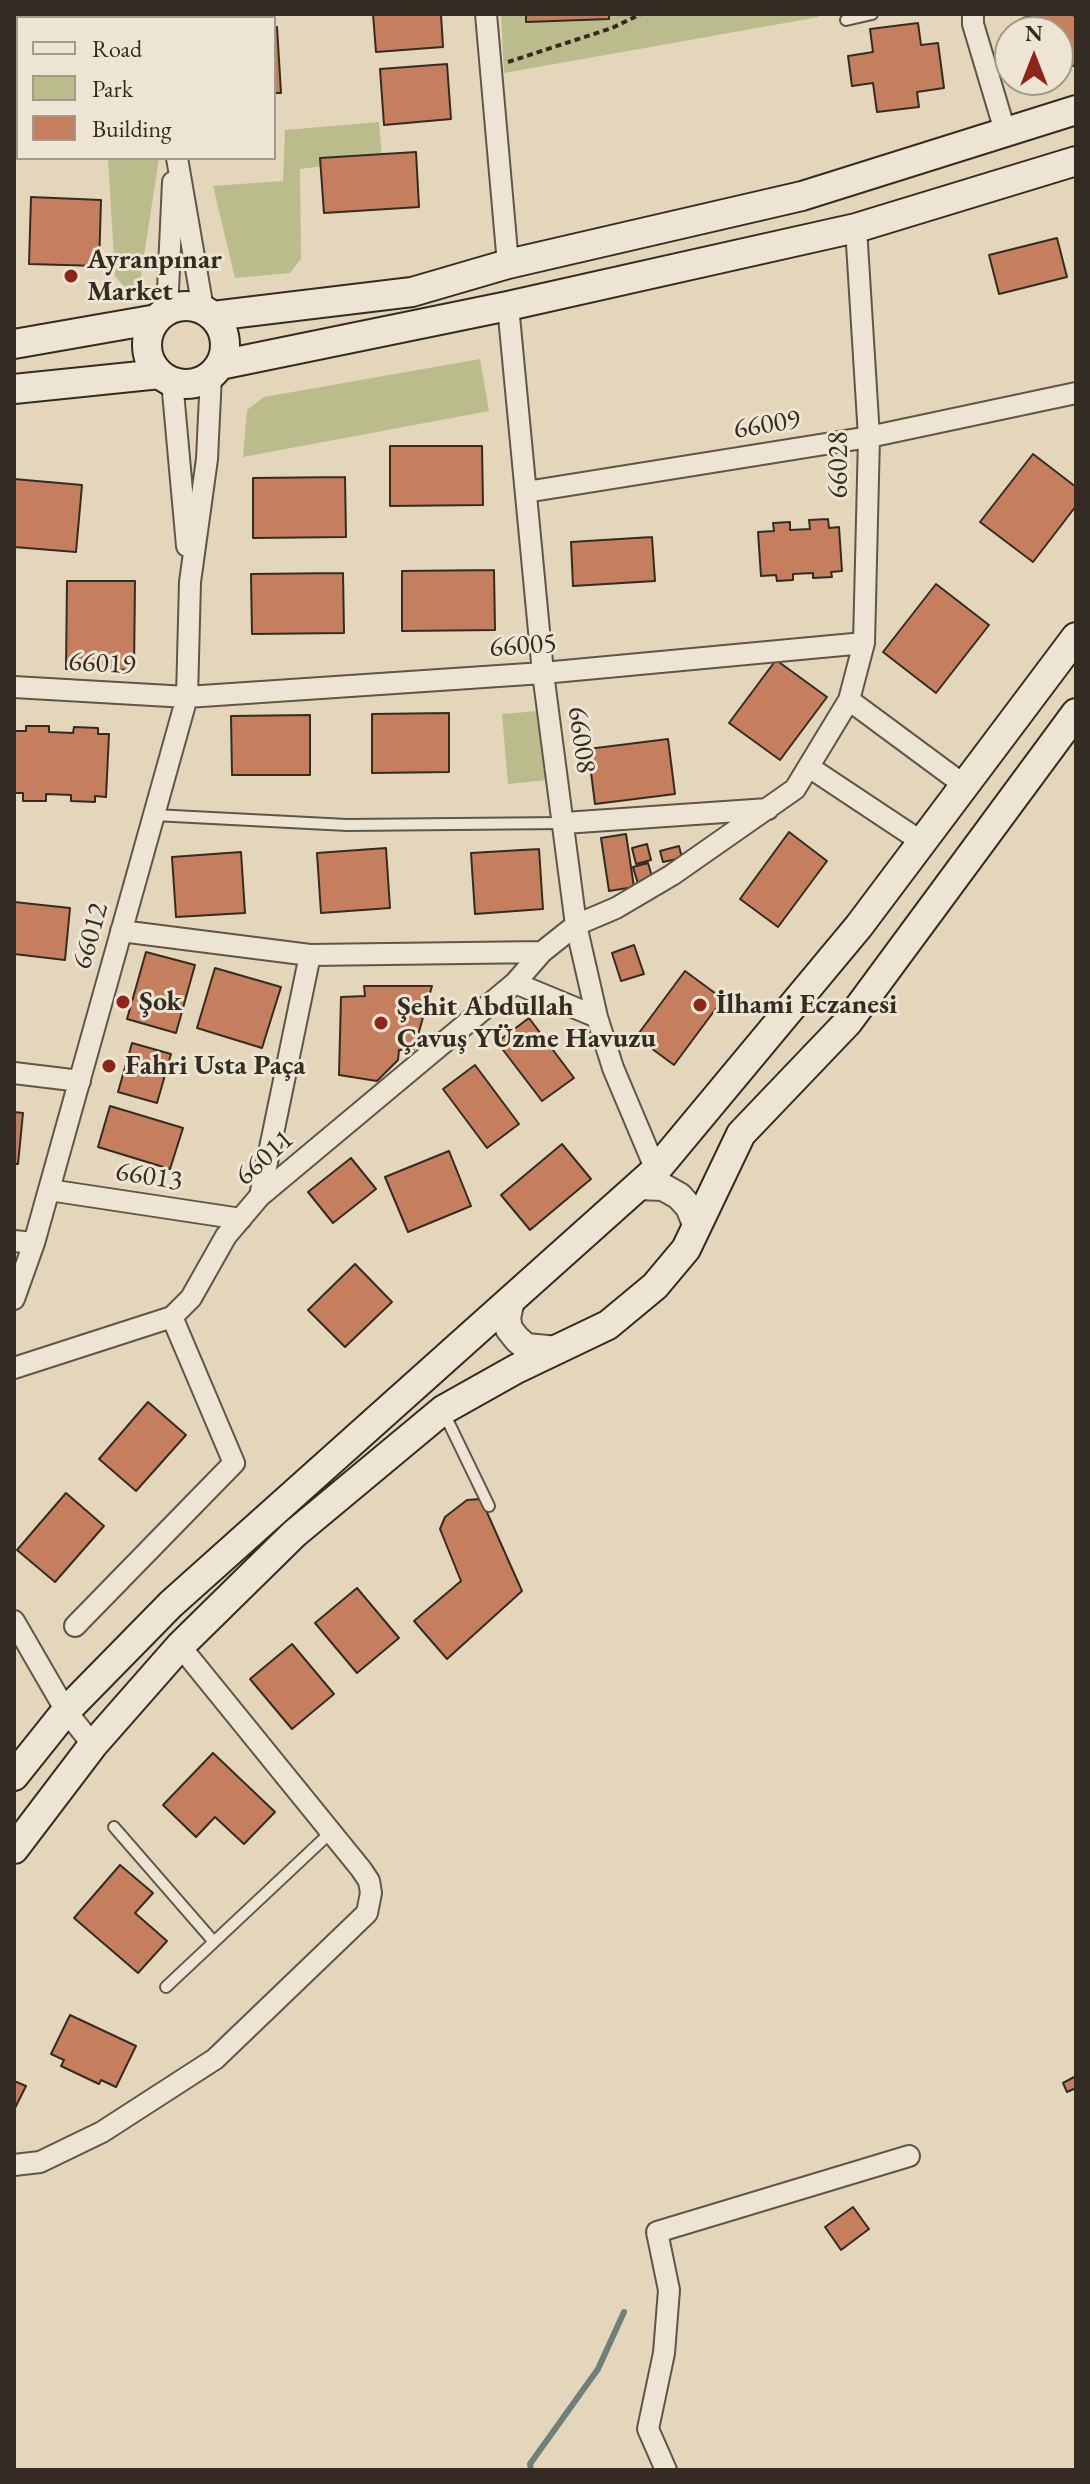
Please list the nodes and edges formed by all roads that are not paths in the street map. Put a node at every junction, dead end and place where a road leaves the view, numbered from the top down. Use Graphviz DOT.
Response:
graph roads {
  1 [pos="486,14"];
  2 [pos="872,14"];
  3 [pos="973,14"];
  4 [pos="846,20"];
  5 [pos="1076,110"];
  6 [pos="1005,131"];
  7 [pos="176,160"];
  8 [pos="176,160"];
  9 [pos="1076,161"];
  10 [pos="856,228"];
  11 [pos="508,264"];
  12 [pos="508,306"];
  13 [pos="208,313"];
  14 [pos="162,315"];
  15 [pos="14,344"];
  16 [pos="215,370"];
  17 [pos="166,378"];
  18 [pos="14,389"];
  19 [pos="1076,393"];
  20 [pos="1076,404"];
  21 [pos="1016,406"];
  22 [pos="869,437"];
  23 [pos="526,492"];
  24 [pos="190,582"];
  25 [pos="1076,637"];
  26 [pos="864,643"];
  27 [pos="543,673"];
  28 [pos="14,687"];
  29 [pos="187,697"];
  30 [pos="849,700"];
  31 [pos="1074,720"];
  32 [pos="809,767"];
  33 [pos="964,785"];
  34 [pos="768,809"];
  35 [pos="154,815"];
  36 [pos="564,823"];
  37 [pos="922,842"];
  38 [pos="576,925"];
  39 [pos="121,931"];
  40 [pos="542,952"];
  41 [pos="310,955"];
  42 [pos="515,983"];
  43 [pos="597,1017"];
  44 [pos="14,1073"];
  45 [pos="80,1081"];
  46 [pos="647,1178"];
  47 [pos="49,1190"];
  48 [pos="260,1196"];
  49 [pos="241,1219"];
  50 [pos="696,1224"];
  51 [pos="24,1242"];
  52 [pos="14,1299"];
  53 [pos="511,1300"];
  54 [pos="172,1317"];
  55 [pos="558,1350"];
  56 [pos="14,1368"];
  57 [pos="443,1410"];
  58 [pos="489,1506"];
  59 [pos="14,1621"];
  60 [pos="75,1626"];
  61 [pos="180,1646"];
  62 [pos="66,1711"];
  63 [pos="93,1745"];
  64 [pos="14,1776"];
  65 [pos="114,1827"];
  66 [pos="330,1833"];
  67 [pos="14,1849"];
  68 [pos="214,1942"];
  69 [pos="166,1987"];
  70 [pos="909,2156"];
  71 [pos="14,2165"];
  72 [pos="666,2470"];
  1 -- 11 [label="street"];
  2 -- 4 [label="lane"];
  3 -- 6 [label="street"];
  5 -- 6 [label="main road"];
  6 -- 11 [label="main road"];
  7 -- 13 [label="street"];
  8 -- 14 [label="street"];
  9 -- 10 [label="main road"];
  10 -- 12 [label="main road"];
  10 -- 22 [label="street, 66028"];
  11 -- 13 [label="main road"];
  12 -- 16 [label="main road"];
  12 -- 23 [label="street, 66008"];
  13 -- 14 [label="main road"];
  13 -- 16 [label="main road"];
  14 -- 15 [label="main road"];
  14 -- 17 [label="main road"];
  16 -- 17 [label="main road"];
  16 -- 24 [label="street, 66012"];
  17 -- 18 [label="main road"];
  17 -- 24 [label="street, 66012"];
  19 -- 21 [label="street, 66009"];
  20 -- 21 [label="street, 66009"];
  21 -- 22 [label="street, 66009"];
  22 -- 23 [label="street, 66009"];
  22 -- 26 [label="street, 66028"];
  23 -- 27 [label="street, 66008"];
  24 -- 29 [label="street, 66012"];
  25 -- 33 [label="main road"];
  26 -- 27 [label="street, 66005"];
  26 -- 30 [label="street, 66028"];
  27 -- 29 [label="street, 66005"];
  27 -- 36 [label="street, 66008"];
  28 -- 29 [label="street, 66019"];
  29 -- 35 [label="street, 66012"];
  30 -- 32 [label="street, 66028"];
  30 -- 33 [label="street"];
  31 -- 50 [label="main road"];
  32 -- 34 [label="street, 66028"];
  32 -- 37 [label="street"];
  33 -- 37 [label="main road"];
  34 -- 36 [label="street"];
  34 -- 38 [label="street, 66011"];
  35 -- 36 [label="lane"];
  35 -- 39 [label="street, 66012"];
  36 -- 38 [label="street, 66008"];
  37 -- 46 [label="main road"];
  38 -- 40 [label="street, 66011"];
  38 -- 43 [label="street, 66008"];
  39 -- 41 [label="street"];
  39 -- 45 [label="street, 66012"];
  40 -- 41 [label="street"];
  40 -- 42 [label="street, 66011"];
  41 -- 48 [label="street"];
  42 -- 43 [label="street"];
  42 -- 48 [label="street, 66011"];
  43 -- 46 [label="street, 66008"];
  44 -- 45 [label="street"];
  45 -- 47 [label="street, 66012"];
  46 -- 50 [label="street"];
  46 -- 53 [label="main road"];
  47 -- 49 [label="street, 66013"];
  47 -- 51 [label="street, 66012"];
  48 -- 49 [label="street, 66011"];
  49 -- 54 [label="street, 66011"];
  50 -- 55 [label="main road"];
  51 -- 52 [label="street, 66012"];
  53 -- 55 [label="street"];
  53 -- 62 [label="main road"];
  54 -- 56 [label="street"];
  54 -- 60 [label="street"];
  55 -- 57 [label="main road"];
  57 -- 58 [label="lane"];
  57 -- 61 [label="main road"];
  59 -- 62 [label="street"];
  61 -- 63 [label="main road"];
  61 -- 66 [label="street"];
  62 -- 63 [label="street"];
  62 -- 64 [label="main road"];
  63 -- 67 [label="main road"];
  65 -- 68 [label="lane"];
  66 -- 68 [label="lane"];
  66 -- 71 [label="street"];
  68 -- 69 [label="lane"];
  70 -- 72 [label="street"];
}
